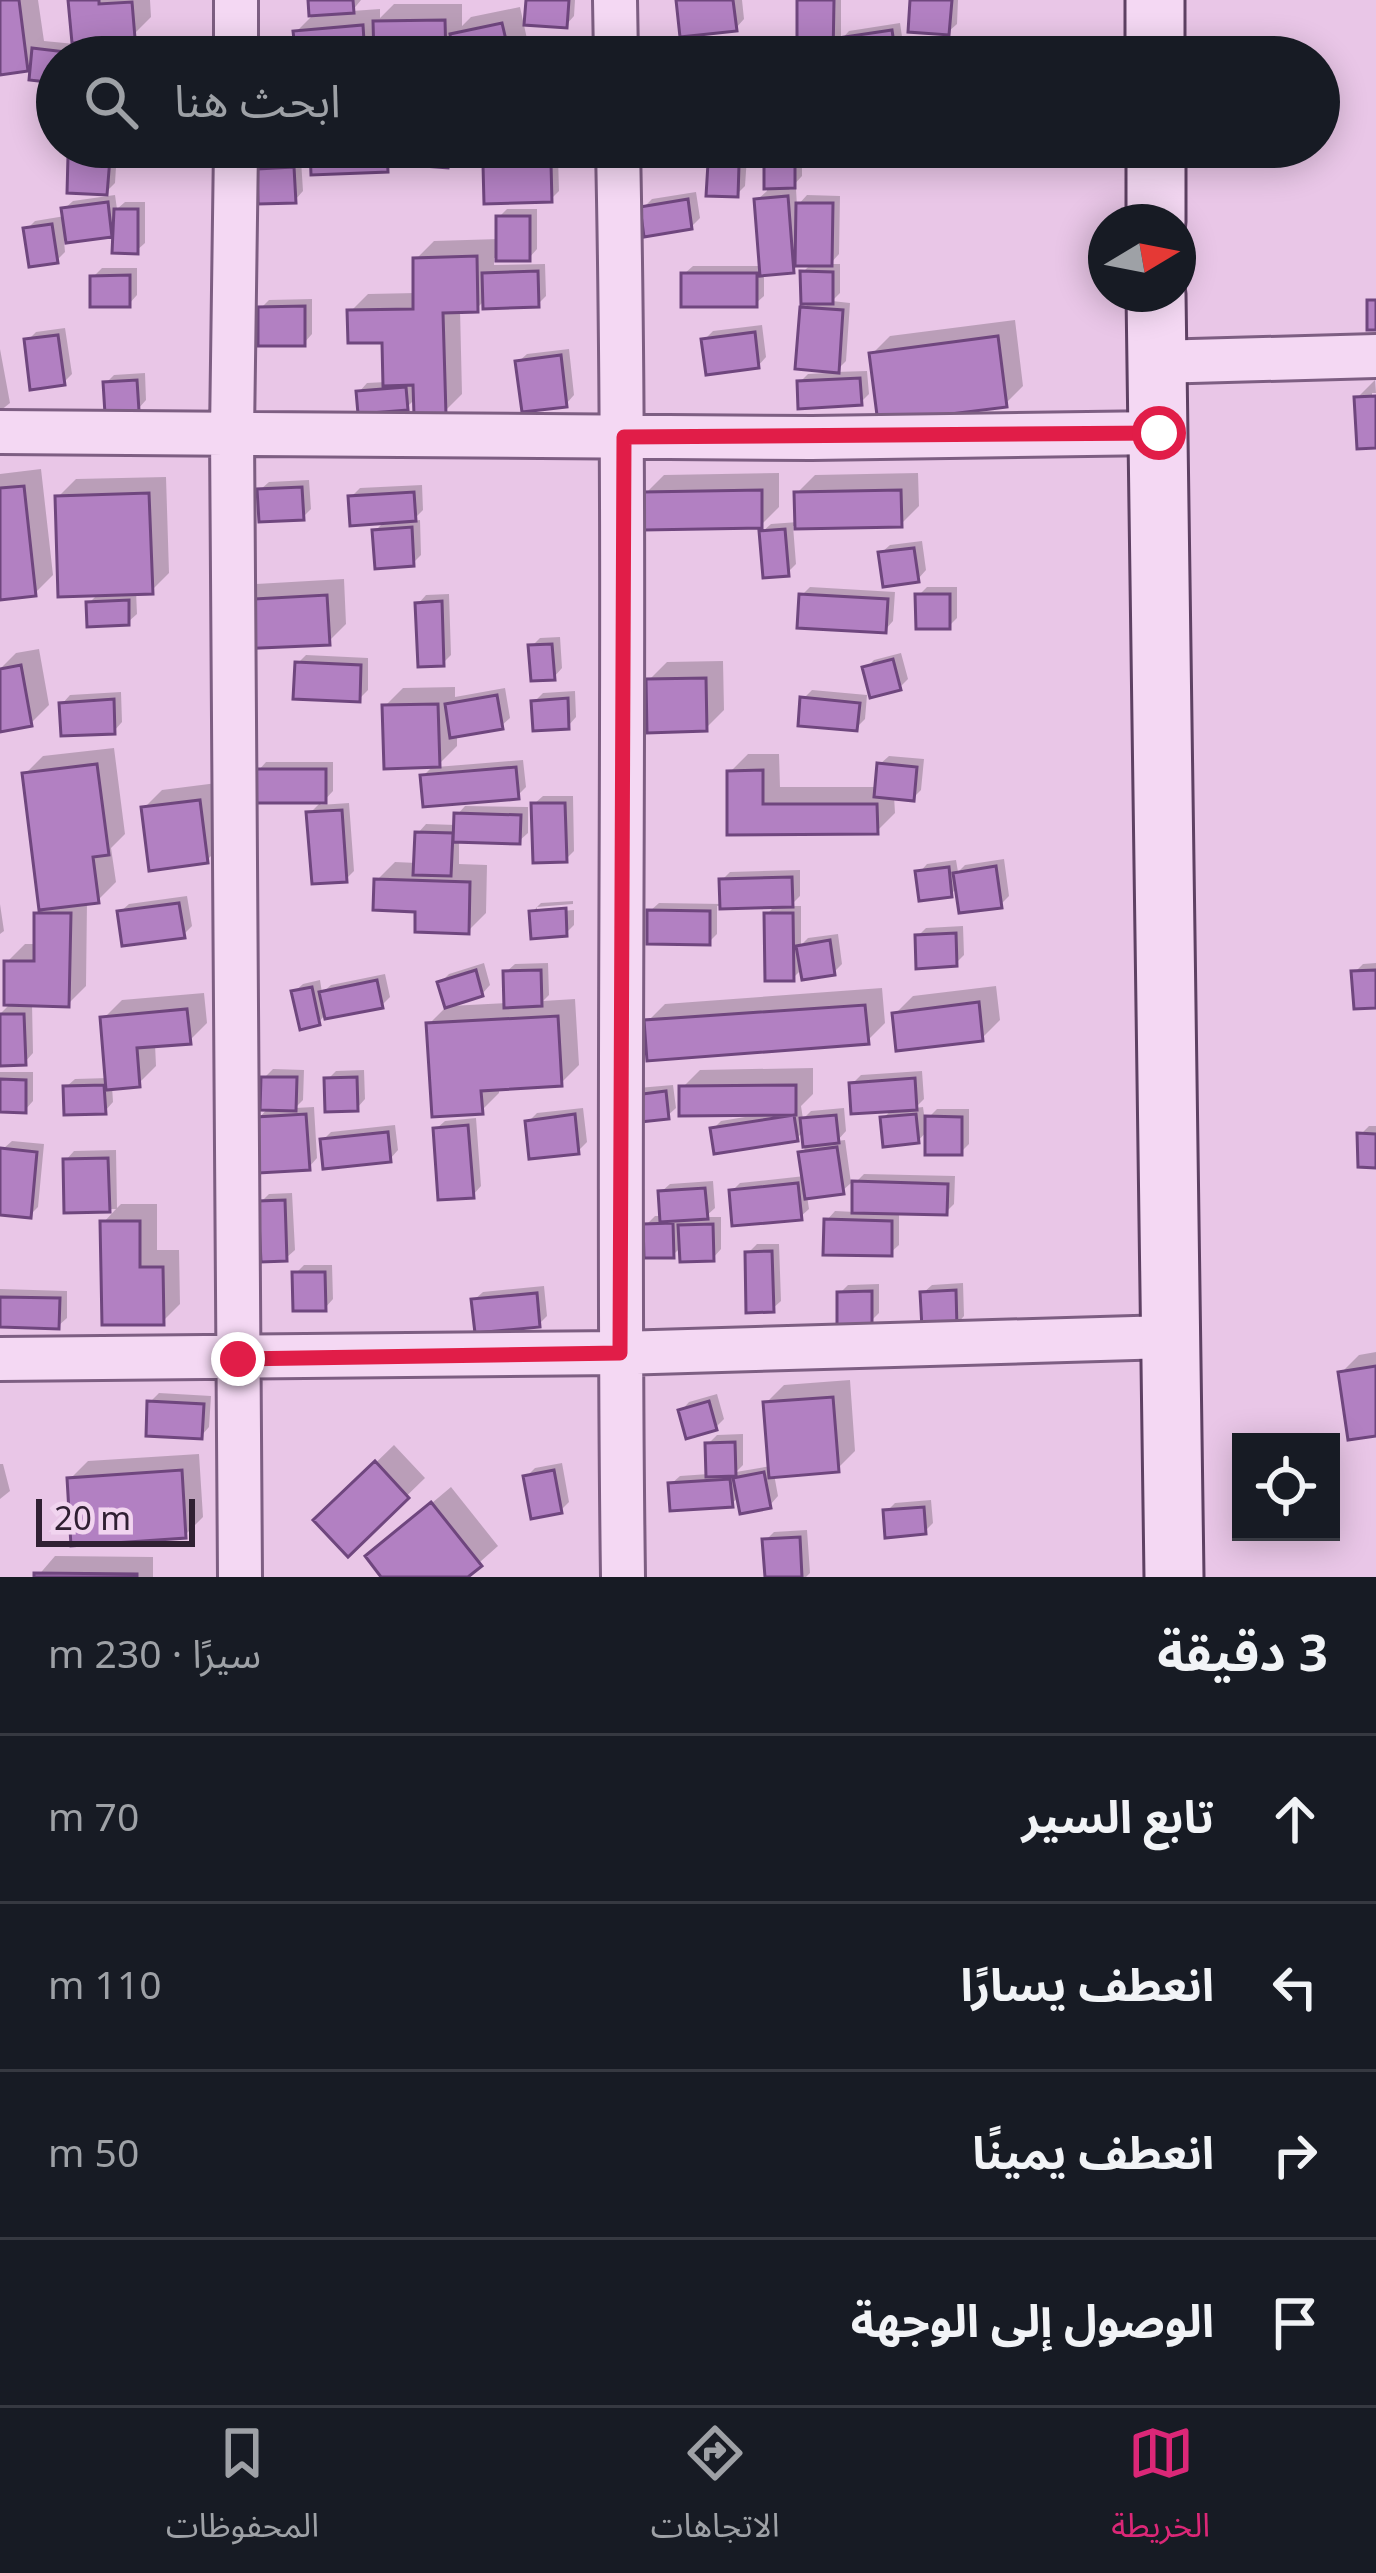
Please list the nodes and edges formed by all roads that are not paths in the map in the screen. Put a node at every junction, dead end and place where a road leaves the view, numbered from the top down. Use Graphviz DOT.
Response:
graph roads {
  1 [pos="236,0"];
  2 [pos="615,0"];
  3 [pos="1155,0"];
  4 [pos="236,36"];
  5 [pos="616,36"];
  6 [pos="1155,36"];
  7 [pos="236,168"];
  8 [pos="618,168"];
  9 [pos="1156,168"];
  10 [pos="1156,204"];
  11 [pos="1156,312"];
  12 [pos="1376,356"];
  13 [pos="1156,362"];
  14 [pos="0,432"];
  15 [pos="1159,433"];
  16 [pos="232,434"];
  17 [pos="624,437"];
  18 [pos="1168,1337"];
  19 [pos="620,1353"];
  20 [pos="0,1359"];
  21 [pos="238,1359"];
  22 [pos="240,1577"];
  23 [pos="623,1577"];
  24 [pos="1174,1577"];
  1 -- 4 [label="street"];
  2 -- 5 [label="street"];
  3 -- 6 [label="main road"];
  7 -- 16 [label="street"];
  8 -- 17 [label="street"];
  9 -- 10 [label="main road"];
  11 -- 13 [label="main road"];
  12 -- 13 [label="street"];
  13 -- 15 [label="main road"];
  14 -- 16 [label="street"];
  15 -- 17 [label="street"];
  15 -- 18 [label="main road"];
  16 -- 17 [label="street"];
  16 -- 21 [label="street"];
  17 -- 19 [label="street"];
  18 -- 19 [label="street"];
  18 -- 24 [label="main road"];
  19 -- 21 [label="street"];
  19 -- 23 [label="street"];
  20 -- 21 [label="street"];
  21 -- 22 [label="street"];
}
